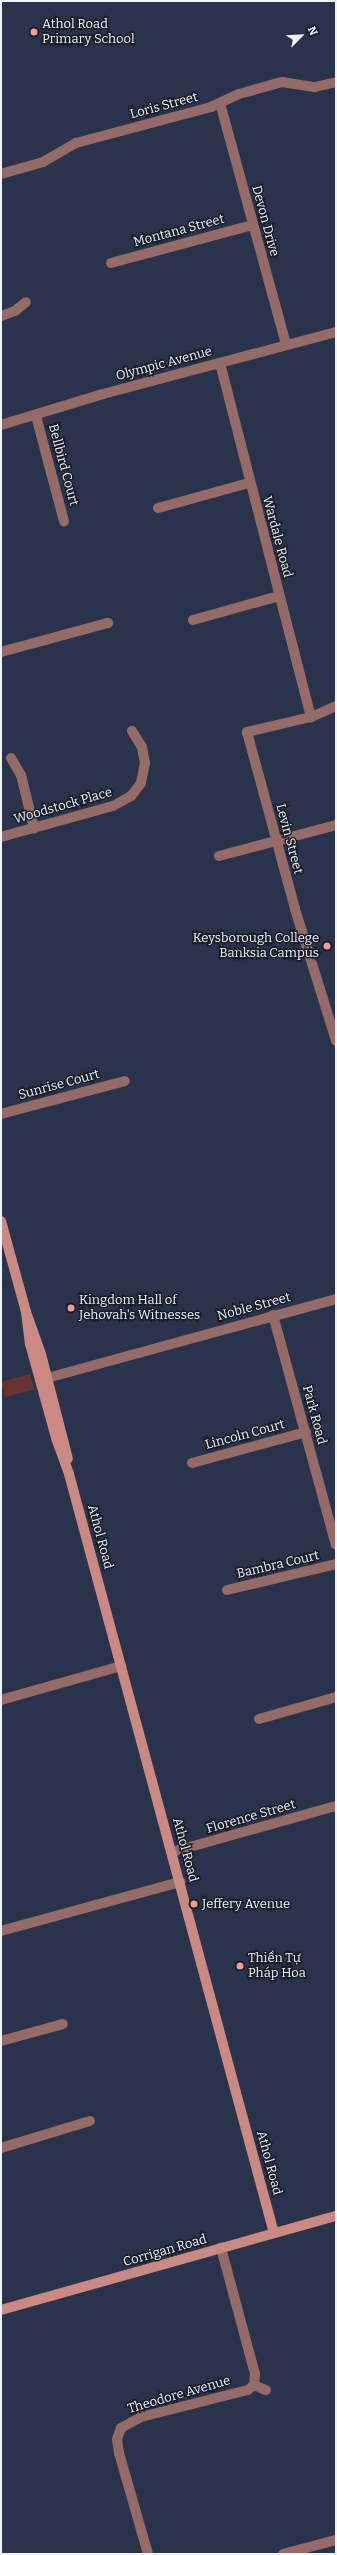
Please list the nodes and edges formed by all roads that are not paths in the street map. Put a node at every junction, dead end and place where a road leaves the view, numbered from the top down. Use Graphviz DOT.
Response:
graph roads {
  1 [pos="336,82"];
  2 [pos="220,103"];
  3 [pos="1,174"];
  4 [pos="253,225"];
  5 [pos="111,263"];
  6 [pos="26,302"];
  7 [pos="1,316"];
  8 [pos="336,332"];
  9 [pos="286,345"];
  10 [pos="220,363"];
  11 [pos="36,416"];
  12 [pos="1,425"];
  13 [pos="249,483"];
  14 [pos="158,508"];
  15 [pos="64,521"];
  16 [pos="279,596"];
  17 [pos="193,620"];
  18 [pos="108,623"];
  19 [pos="1,652"];
  20 [pos="336,706"];
  21 [pos="311,717"];
  22 [pos="132,731"];
  23 [pos="11,758"];
  24 [pos="336,825"];
  25 [pos="34,828"];
  26 [pos="1,837"];
  27 [pos="276,842"];
  28 [pos="219,856"];
  29 [pos="336,1041"];
  30 [pos="125,1081"];
  31 [pos="1,1114"];
  32 [pos="1,1221"];
  33 [pos="336,1298"];
  34 [pos="273,1315"];
  35 [pos="44,1379"];
  36 [pos="306,1432"];
  37 [pos="192,1463"];
  38 [pos="336,1544"];
  39 [pos="336,1564"];
  40 [pos="227,1590"];
  41 [pos="122,1666"];
  42 [pos="336,1697"];
  43 [pos="1,1700"];
  44 [pos="259,1719"];
  45 [pos="336,1806"];
  46 [pos="172,1852"];
  47 [pos="180,1882"];
  48 [pos="1,1931"];
  49 [pos="63,2024"];
  50 [pos="1,2041"];
  51 [pos="90,2121"];
  52 [pos="1,2148"];
  53 [pos="336,2216"];
  54 [pos="274,2233"];
  55 [pos="221,2248"];
  56 [pos="1,2310"];
  57 [pos="254,2385"];
  58 [pos="266,2390"];
  59 [pos="336,2540"];
  60 [pos="148,2554"];
  61 [pos="283,2554"];
  1 -- 2 [label="street, Loris Street"];
  2 -- 3 [label="street, Loris Street"];
  2 -- 4 [label="street, Devon Drive"];
  4 -- 5 [label="street, Montana Street"];
  4 -- 9 [label="street, Devon Drive"];
  6 -- 7 [label="street"];
  8 -- 9 [label="street, Olympic Avenue"];
  9 -- 10 [label="street, Olympic Avenue"];
  10 -- 11 [label="street, Olympic Avenue"];
  10 -- 13 [label="street, Wardale Road"];
  11 -- 12 [label="street, Olympic Avenue"];
  11 -- 15 [label="street, Bellbird Court"];
  13 -- 14 [label="street"];
  13 -- 16 [label="street, Wardale Road"];
  16 -- 17 [label="street"];
  16 -- 21 [label="street, Wardale Road"];
  18 -- 19 [label="street"];
  20 -- 21 [label="street, Levin Street"];
  21 -- 27 [label="street, Levin Street"];
  22 -- 25 [label="street, Woodstock Place"];
  23 -- 25 [label="street"];
  24 -- 27 [label="street"];
  25 -- 26 [label="street, Woodstock Place"];
  27 -- 28 [label="street"];
  27 -- 29 [label="street, Levin Street"];
  30 -- 31 [label="street, Sunrise Court"];
  32 -- 35 [label="main road, Athol Road"];
  33 -- 34 [label="street, Noble Street"];
  34 -- 35 [label="street, Noble Street"];
  34 -- 36 [label="street, Park Road"];
  35 -- 41 [label="main road, Athol Road"];
  36 -- 37 [label="street, Lincoln Court"];
  36 -- 38 [label="street, Park Road"];
  39 -- 40 [label="street, Bambra Court"];
  41 -- 43 [label="street"];
  41 -- 46 [label="main road, Athol Road"];
  42 -- 44 [label="street"];
  45 -- 46 [label="street, Florence Street"];
  46 -- 47 [label="main road, Athol Road"];
  47 -- 48 [label="street"];
  47 -- 54 [label="main road, Athol Road"];
  49 -- 50 [label="street"];
  51 -- 52 [label="street"];
  53 -- 54 [label="main road, Corrigan Road"];
  54 -- 55 [label="main road, Corrigan Road"];
  55 -- 56 [label="main road, Corrigan Road"];
  55 -- 57 [label="street"];
  57 -- 58 [label="street"];
  57 -- 60 [label="street, Theodore Avenue"];
  59 -- 61 [label="street"];
}
